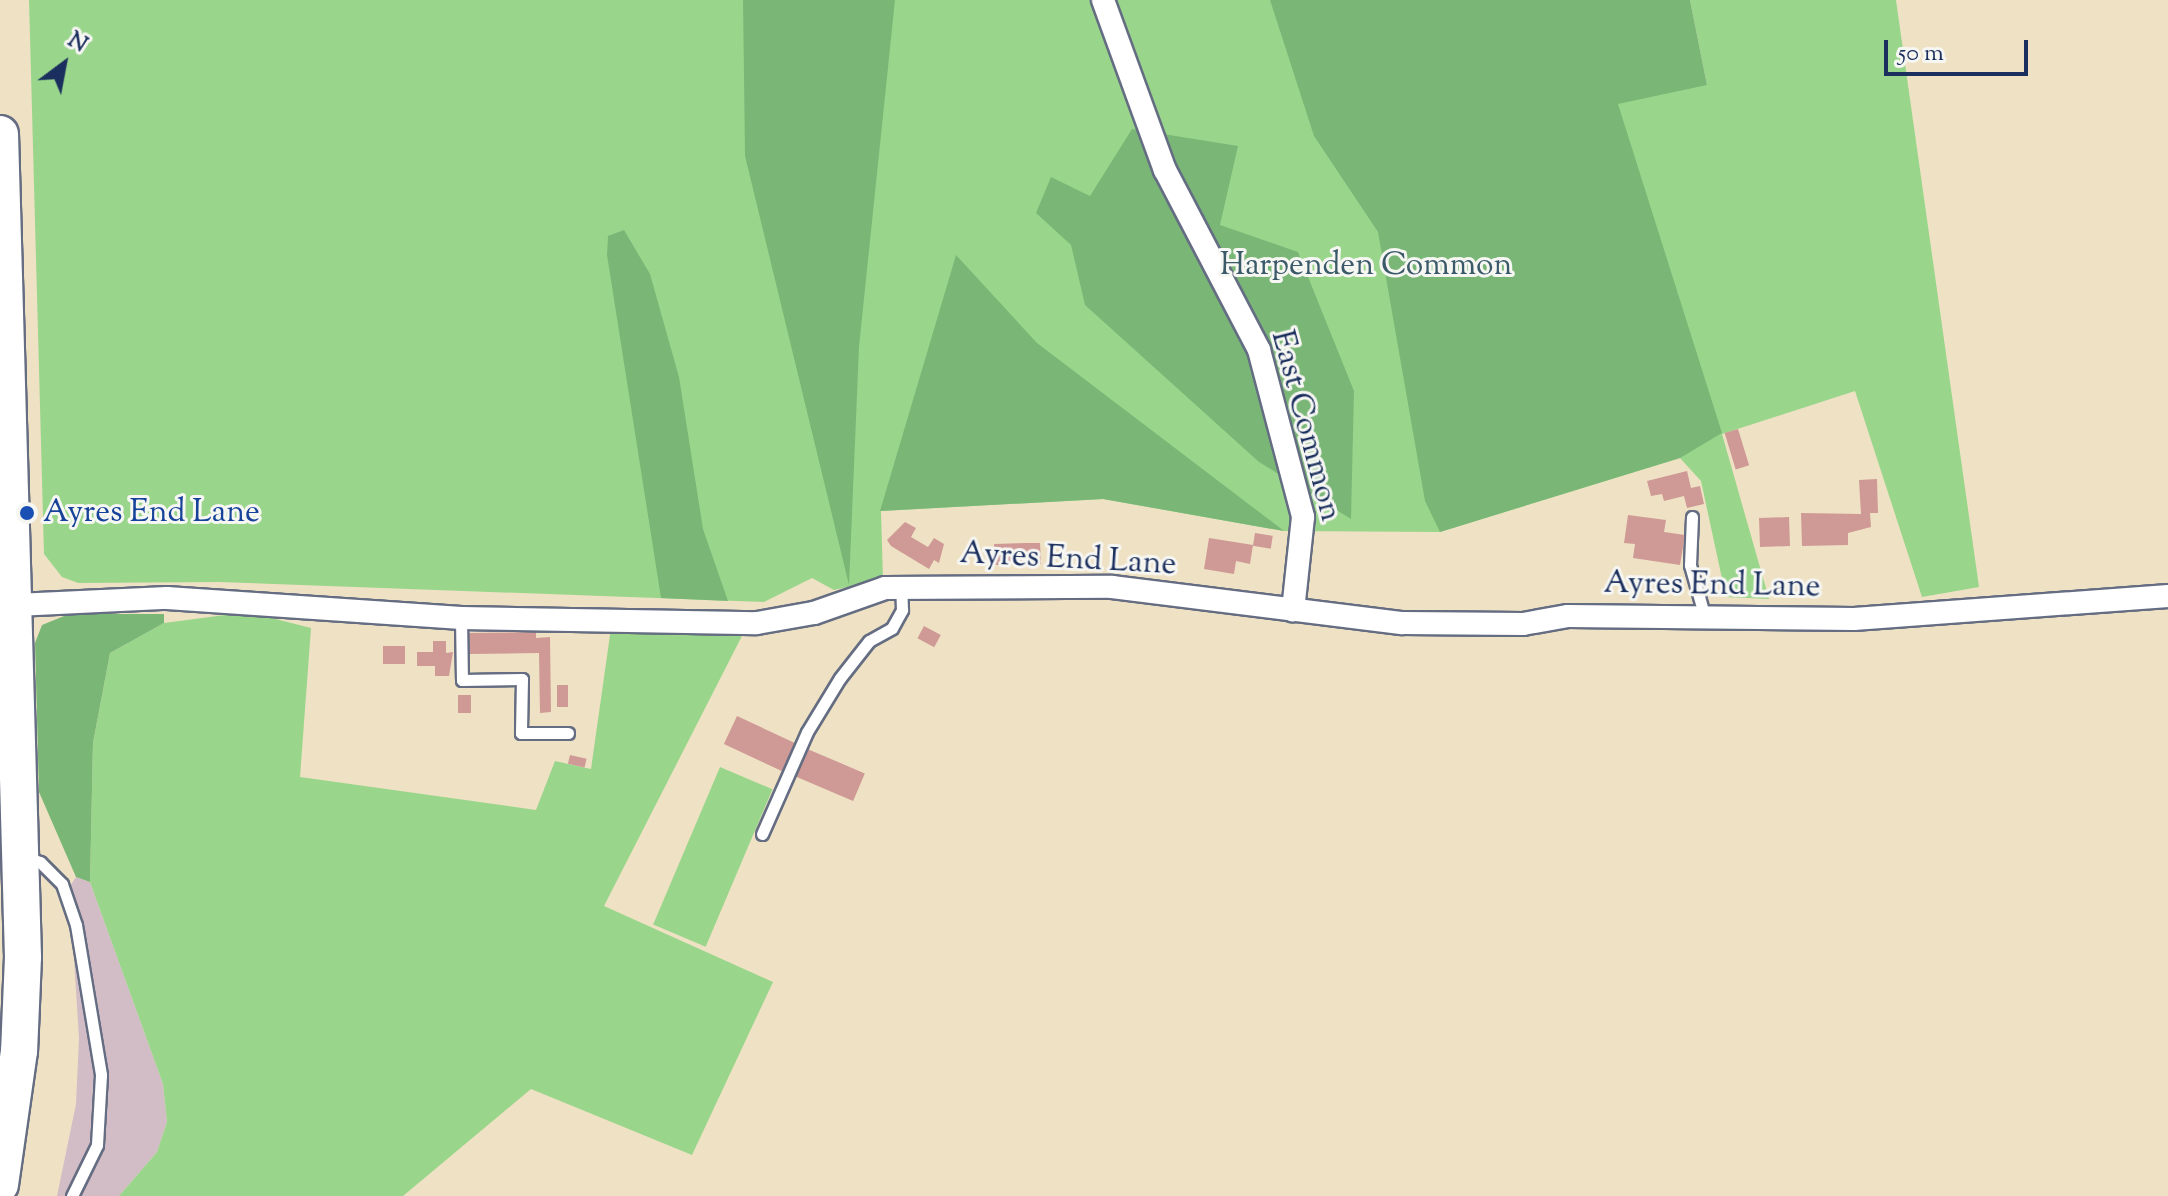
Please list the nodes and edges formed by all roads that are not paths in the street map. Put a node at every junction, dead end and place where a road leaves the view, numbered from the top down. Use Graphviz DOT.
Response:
graph roads {
  1 [pos="1103,0"];
  2 [pos="0,134"];
  3 [pos="4,384"];
  4 [pos="1692,517"];
  5 [pos="901,587"];
  6 [pos="2168,596"];
  7 [pos="16,605"];
  8 [pos="1293,610"];
  9 [pos="461,618"];
  10 [pos="1706,621"];
  11 [pos="568,733"];
  12 [pos="762,834"];
  13 [pos="22,856"];
  14 [pos="0,1185"];
  15 [pos="72,1196"];
  1 -- 8 [label="street, East Common"];
  2 -- 3 [label="main road"];
  3 -- 7 [label="main road"];
  4 -- 10 [label="lane"];
  5 -- 8 [label="street, Ayres End Lane"];
  5 -- 9 [label="street, Ayres End Lane"];
  5 -- 12 [label="lane"];
  6 -- 10 [label="street, Ayres End Lane"];
  7 -- 9 [label="street, Ayres End Lane"];
  7 -- 13 [label="main road"];
  8 -- 10 [label="street, Ayres End Lane"];
  9 -- 11 [label="lane"];
  13 -- 14 [label="main road"];
  13 -- 15 [label="lane"];
}
